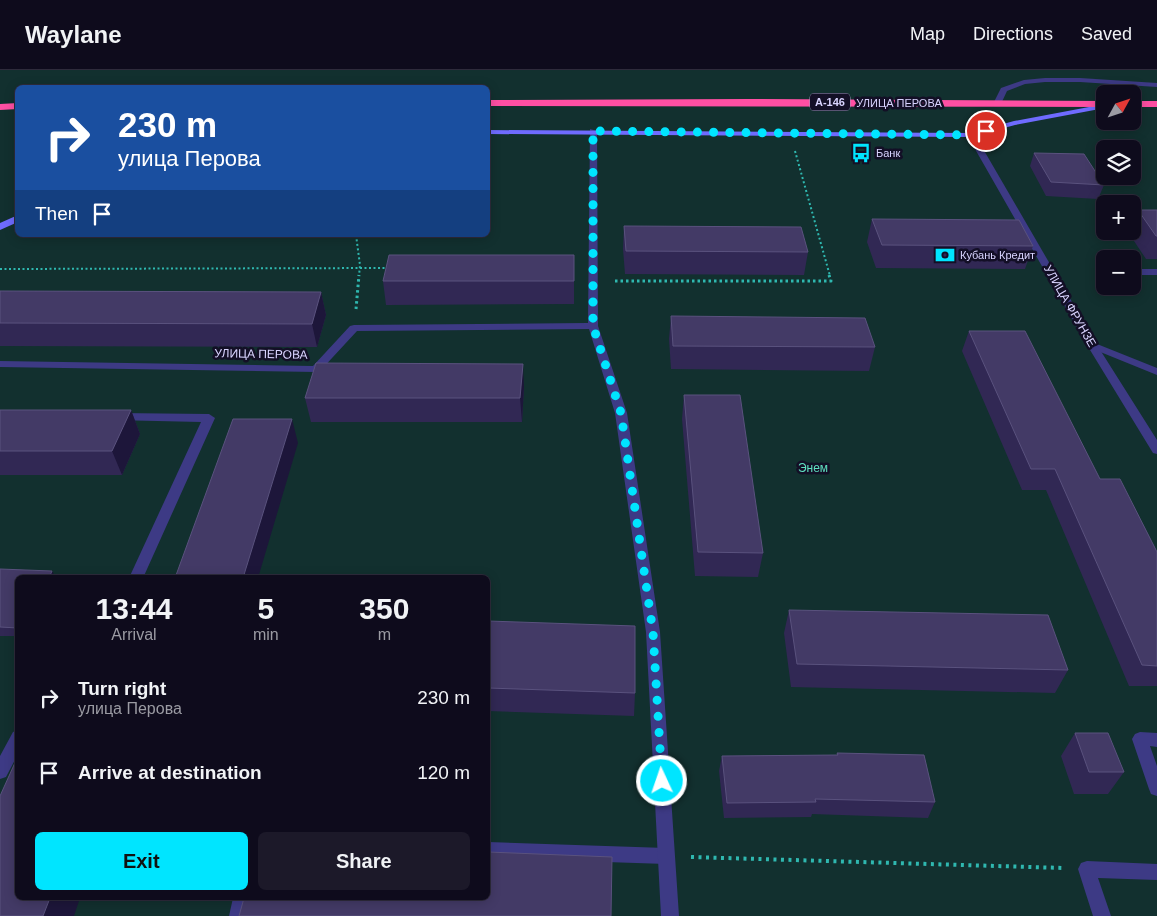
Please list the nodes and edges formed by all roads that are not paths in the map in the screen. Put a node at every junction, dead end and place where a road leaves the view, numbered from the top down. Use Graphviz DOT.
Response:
graph roads {
  1 [pos="1157,85"];
  2 [pos="490,103"];
  3 [pos="997,104"];
  4 [pos="1141,104"];
  5 [pos="1157,104"];
  6 [pos="1096,105"];
  7 [pos="0,106"];
  8 [pos="15,106"];
  9 [pos="1096,107"];
  10 [pos="593,131"];
  11 [pos="490,132"];
  12 [pos="971,135"];
  13 [pos="14,220"];
  14 [pos="0,227"];
  15 [pos="1141,272"];
  16 [pos="1157,272"];
  17 [pos="593,326"];
  18 [pos="1092,345"];
  19 [pos="0,364"];
  20 [pos="1157,372"];
  21 [pos="109,417"];
  22 [pos="1157,450"];
  23 [pos="137,575"];
  24 [pos="1157,740"];
  25 [pos="15,743"];
  26 [pos="0,772"];
  27 [pos="1157,789"];
  28 [pos="490,850"];
  29 [pos="666,856"];
  30 [pos="1157,872"];
  31 [pos="242,900"];
  32 [pos="238,916"];
  33 [pos="670,916"];
  34 [pos="1102,916"];
  1 -- 3 [label="street"];
  2 -- 3 [label="highway, УЛИЦА ПЕРОВА / А-146"];
  3 -- 6 [label="highway, УЛИЦА ПЕРОВА / А-146"];
  4 -- 5 [label="highway"];
  7 -- 8 [label="highway"];
  9 -- 12 [label="street, УЛИЦА ПЕРОВА"];
  10 -- 11 [label="street, УЛИЦА ПЕРОВА"];
  10 -- 12 [label="street, УЛИЦА ПЕРОВА"];
  10 -- 17 [label="street"];
  12 -- 18 [label="street, УЛИЦА ФРУНЗЕ"];
  13 -- 14 [label="street"];
  15 -- 16 [label="street"];
  17 -- 19 [label="street, УЛИЦА ПЕРОВА"];
  17 -- 29 [label="street"];
  18 -- 20 [label="street"];
  18 -- 22 [label="street, УЛИЦА ФРУНЗЕ"];
  21 -- 23 [label="street"];
  24 -- 27 [label="street"];
  25 -- 26 [label="street"];
  28 -- 29 [label="street"];
  29 -- 33 [label="street"];
  30 -- 34 [label="street"];
  31 -- 32 [label="street"];
}
